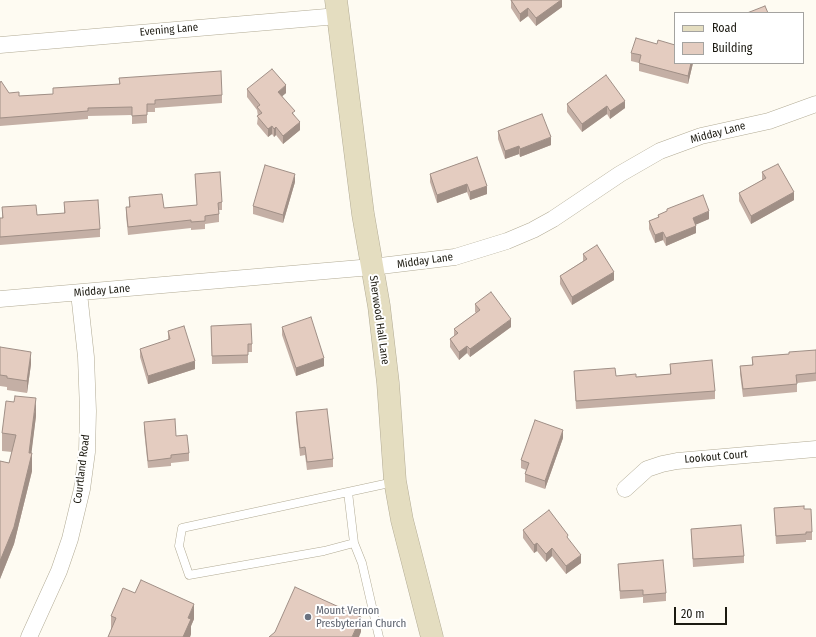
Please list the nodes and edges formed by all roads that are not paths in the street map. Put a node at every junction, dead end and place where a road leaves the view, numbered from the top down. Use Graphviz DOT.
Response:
graph roads {
  1 [pos="337,8"];
  2 [pos="0,45"];
  3 [pos="816,104"];
  4 [pos="372,267"];
  5 [pos="79,293"];
  6 [pos="0,299"];
  7 [pos="816,449"];
  8 [pos="395,481"];
  9 [pos="625,489"];
  10 [pos="348,492"];
  11 [pos="354,543"];
  12 [pos="28,637"];
  13 [pos="379,637"];
  14 [pos="432,637"];
  1 -- 2 [label="street, Evening Lane"];
  1 -- 4 [label="main road, Sherwood Hall Lane"];
  3 -- 4 [label="street, Midday Lane"];
  4 -- 5 [label="street, Midday Lane"];
  4 -- 8 [label="main road, Sherwood Hall Lane"];
  5 -- 6 [label="street, Midday Lane"];
  5 -- 12 [label="street, Courtland Road"];
  7 -- 9 [label="street, Lookout Court"];
  8 -- 10 [label="lane"];
  8 -- 14 [label="main road, Sherwood Hall Lane"];
  10 -- 11 [label="lane"];
  10 -- 11 [label="lane"];
  11 -- 13 [label="lane"];
}
